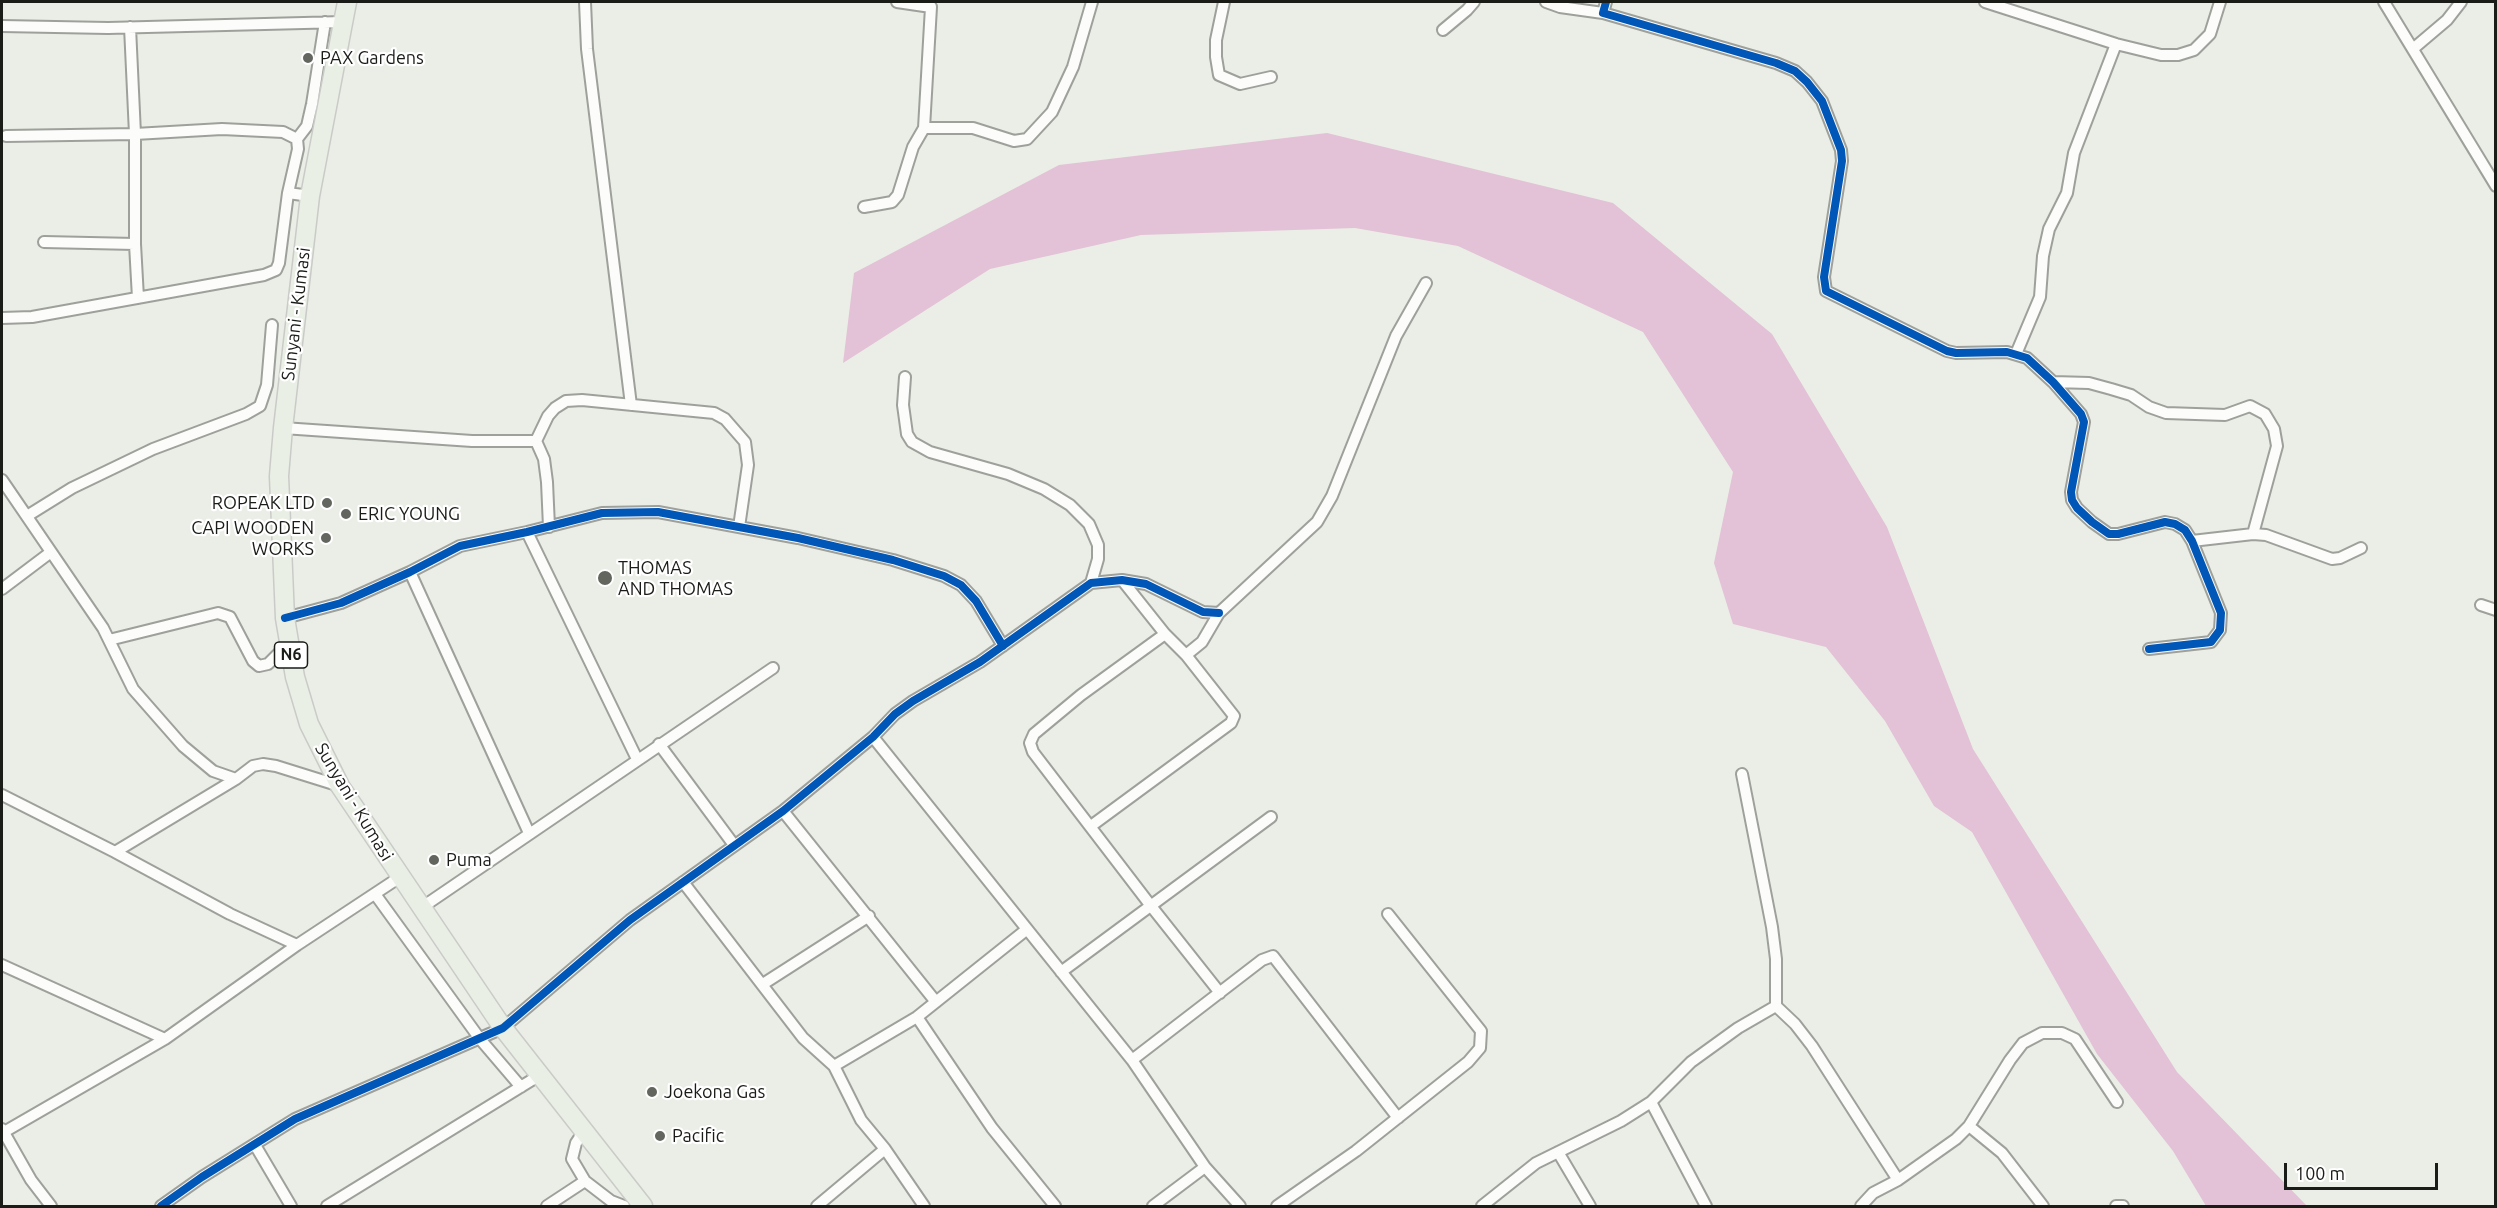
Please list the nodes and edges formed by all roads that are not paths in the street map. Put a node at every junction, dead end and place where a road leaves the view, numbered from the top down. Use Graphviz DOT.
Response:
graph roads {
  1 [pos="347,2"];
  2 [pos="585,2"];
  3 [pos="897,2"];
  4 [pos="1092,2"];
  5 [pos="1224,2"];
  6 [pos="1474,2"];
  7 [pos="1546,2"];
  8 [pos="1606,2"];
  9 [pos="1985,2"];
  10 [pos="2220,2"];
  11 [pos="2384,2"];
  12 [pos="2461,2"];
  13 [pos="934,4"];
  14 [pos="1603,14"];
  15 [pos="334,22"];
  16 [pos="2,26"];
  17 [pos="130,27"];
  18 [pos="1443,30"];
  19 [pos="2116,44"];
  20 [pos="2414,48"];
  21 [pos="1271,77"];
  22 [pos="924,128"];
  23 [pos="135,134"];
  24 [pos="6,136"];
  25 [pos="297,140"];
  26 [pos="2496,186"];
  27 [pos="288,193"];
  28 [pos="310,196"];
  29 [pos="864,207"];
  30 [pos="44,242"];
  31 [pos="135,244"];
  32 [pos="1426,283"];
  33 [pos="138,298"];
  34 [pos="2,318"];
  35 [pos="272,325"];
  36 [pos="2016,354"];
  37 [pos="905,376"];
  38 [pos="2053,382"];
  39 [pos="631,405"];
  40 [pos="282,428"];
  41 [pos="536,441"];
  42 [pos="2,480"];
  43 [pos="27,516"];
  44 [pos="549,527"];
  45 [pos="739,527"];
  46 [pos="527,532"];
  47 [pos="2253,534"];
  48 [pos="2192,540"];
  49 [pos="2361,548"];
  50 [pos="51,552"];
  51 [pos="410,572"];
  52 [pos="1122,580"];
  53 [pos="1091,583"];
  54 [pos="2,589"];
  55 [pos="2481,605"];
  56 [pos="2496,610"];
  57 [pos="1219,613"];
  58 [pos="285,618"];
  59 [pos="1165,634"];
  60 [pos="109,640"];
  61 [pos="289,643"];
  62 [pos="1004,646"];
  63 [pos="2149,649"];
  64 [pos="1186,655"];
  65 [pos="773,668"];
  66 [pos="873,737"];
  67 [pos="659,744"];
  68 [pos="637,759"];
  69 [pos="1742,774"];
  70 [pos="236,780"];
  71 [pos="340,786"];
  72 [pos="2,795"];
  73 [pos="783,811"];
  74 [pos="1271,817"];
  75 [pos="1091,826"];
  76 [pos="529,833"];
  77 [pos="734,845"];
  78 [pos="115,852"];
  79 [pos="400,877"];
  80 [pos="683,882"];
  81 [pos="375,894"];
  82 [pos="1151,906"];
  83 [pos="421,908"];
  84 [pos="1388,914"];
  85 [pos="869,916"];
  86 [pos="1026,930"];
  87 [pos="297,945"];
  88 [pos="2,966"];
  89 [pos="1061,972"];
  90 [pos="763,984"];
  91 [pos="1220,993"];
  92 [pos="936,1002"];
  93 [pos="1776,1006"];
  94 [pos="917,1017"];
  95 [pos="503,1028"];
  96 [pos="165,1039"];
  97 [pos="480,1039"];
  98 [pos="1132,1060"];
  99 [pos="834,1066"];
  100 [pos="540,1075"];
  101 [pos="521,1087"];
  102 [pos="2117,1101"];
  103 [pos="1651,1102"];
  104 [pos="1398,1118"];
  105 [pos="1969,1126"];
  106 [pos="2,1130"];
  107 [pos="584,1131"];
  108 [pos="255,1145"];
  109 [pos="885,1149"];
  110 [pos="1558,1152"];
  111 [pos="1205,1167"];
  112 [pos="1898,1180"];
  113 [pos="585,1181"];
  114 [pos="51,1206"];
  115 [pos="161,1206"];
  116 [pos="291,1206"];
  117 [pos="327,1206"];
  118 [pos="548,1206"];
  119 [pos="634,1206"];
  120 [pos="817,1206"];
  121 [pos="924,1206"];
  122 [pos="1055,1206"];
  123 [pos="1153,1206"];
  124 [pos="1240,1206"];
  125 [pos="1277,1206"];
  126 [pos="1482,1206"];
  127 [pos="1590,1206"];
  128 [pos="1706,1206"];
  129 [pos="1861,1206"];
  130 [pos="2043,1206"];
  131 [pos="2116,1206"];
  132 [pos="2123,1206"];
  1 -- 15 [label="main road, Sunyani - Kumasi / N6"];
  2 -- 39 [label="street"];
  3 -- 13 [label="street"];
  4 -- 22 [label="street"];
  5 -- 21 [label="street"];
  6 -- 18 [label="street"];
  7 -- 14 [label="street"];
  8 -- 14 [label="street"];
  9 -- 19 [label="street"];
  10 -- 19 [label="street"];
  11 -- 20 [label="street"];
  12 -- 20 [label="street"];
  13 -- 22 [label="street"];
  14 -- 36 [label="street"];
  15 -- 17 [label="street"];
  15 -- 25 [label="street"];
  15 -- 28 [label="main road, Sunyani - Kumasi / N6"];
  16 -- 17 [label="street"];
  17 -- 23 [label="street"];
  19 -- 36 [label="street"];
  20 -- 26 [label="street"];
  22 -- 29 [label="street"];
  23 -- 24 [label="street"];
  23 -- 25 [label="street"];
  23 -- 31 [label="street"];
  25 -- 27 [label="street"];
  27 -- 28 [label="street"];
  27 -- 33 [label="street"];
  28 -- 40 [label="main road, Sunyani - Kumasi / N6"];
  30 -- 31 [label="street"];
  31 -- 33 [label="street"];
  32 -- 57 [label="street"];
  33 -- 34 [label="street"];
  35 -- 43 [label="street"];
  36 -- 38 [label="street"];
  37 -- 53 [label="street"];
  38 -- 47 [label="street"];
  38 -- 48 [label="street"];
  39 -- 41 [label="street"];
  39 -- 45 [label="street"];
  40 -- 41 [label="street"];
  40 -- 58 [label="main road, Sunyani - Kumasi / N6"];
  41 -- 44 [label="street"];
  42 -- 43 [label="street"];
  43 -- 50 [label="street"];
  44 -- 45 [label="street"];
  44 -- 46 [label="street"];
  45 -- 62 [label="street"];
  46 -- 51 [label="street"];
  46 -- 68 [label="street"];
  47 -- 48 [label="street"];
  47 -- 49 [label="street"];
  48 -- 63 [label="street"];
  50 -- 54 [label="street"];
  50 -- 60 [label="street"];
  51 -- 58 [label="street"];
  51 -- 76 [label="street"];
  52 -- 53 [label="street"];
  52 -- 57 [label="street"];
  52 -- 59 [label="street"];
  53 -- 62 [label="street"];
  55 -- 56 [label="street"];
  57 -- 64 [label="street"];
  58 -- 61 [label="main road, Sunyani - Kumasi / N6"];
  59 -- 64 [label="street"];
  59 -- 75 [label="street"];
  60 -- 61 [label="street"];
  60 -- 70 [label="street"];
  61 -- 71 [label="main road, Sunyani - Kumasi / N6"];
  62 -- 66 [label="street"];
  64 -- 75 [label="street"];
  65 -- 67 [label="street"];
  66 -- 73 [label="street"];
  66 -- 86 [label="street"];
  67 -- 68 [label="street"];
  67 -- 77 [label="street"];
  68 -- 76 [label="street"];
  69 -- 93 [label="street"];
  70 -- 71 [label="street"];
  70 -- 78 [label="street"];
  71 -- 79 [label="main road, Sunyani - Kumasi / N6"];
  72 -- 78 [label="street"];
  73 -- 77 [label="street"];
  73 -- 85 [label="street"];
  74 -- 82 [label="street"];
  75 -- 82 [label="street"];
  76 -- 83 [label="street"];
  77 -- 80 [label="street"];
  78 -- 87 [label="street"];
  79 -- 81 [label="street"];
  79 -- 83 [label="main road, Sunyani - Kumasi / N6"];
  80 -- 90 [label="street"];
  80 -- 95 [label="street"];
  81 -- 87 [label="street"];
  81 -- 97 [label="street"];
  82 -- 89 [label="street"];
  82 -- 91 [label="street"];
  83 -- 95 [label="main road, Sunyani - Kumasi / N6"];
  84 -- 104 [label="street"];
  85 -- 90 [label="street"];
  85 -- 92 [label="street"];
  86 -- 89 [label="street"];
  86 -- 92 [label="street"];
  87 -- 96 [label="street"];
  88 -- 96 [label="street"];
  89 -- 98 [label="street"];
  90 -- 99 [label="street"];
  91 -- 98 [label="street"];
  91 -- 104 [label="street"];
  92 -- 94 [label="street"];
  93 -- 103 [label="street"];
  93 -- 112 [label="street"];
  94 -- 99 [label="street"];
  94 -- 122 [label="street"];
  95 -- 97 [label="street"];
  95 -- 100 [label="main road, Sunyani - Kumasi / N6"];
  96 -- 106 [label="street"];
  97 -- 101 [label="street"];
  97 -- 108 [label="street"];
  98 -- 111 [label="street"];
  99 -- 109 [label="street"];
  100 -- 101 [label="street"];
  100 -- 107 [label="main road, Sunyani - Kumasi / N6"];
  101 -- 117 [label="street"];
  102 -- 105 [label="street"];
  103 -- 110 [label="street"];
  103 -- 128 [label="street"];
  104 -- 125 [label="street"];
  105 -- 112 [label="street"];
  105 -- 130 [label="street"];
  106 -- 114 [label="street"];
  107 -- 113 [label="street"];
  107 -- 119 [label="main road, Sunyani - Kumasi / N6"];
  108 -- 115 [label="street"];
  108 -- 116 [label="street"];
  109 -- 120 [label="street"];
  109 -- 121 [label="street"];
  110 -- 126 [label="street"];
  110 -- 127 [label="street"];
  111 -- 123 [label="street"];
  111 -- 124 [label="street"];
  112 -- 129 [label="street"];
  113 -- 118 [label="street"];
  113 -- 119 [label="street"];
  131 -- 132 [label="street"];
}
